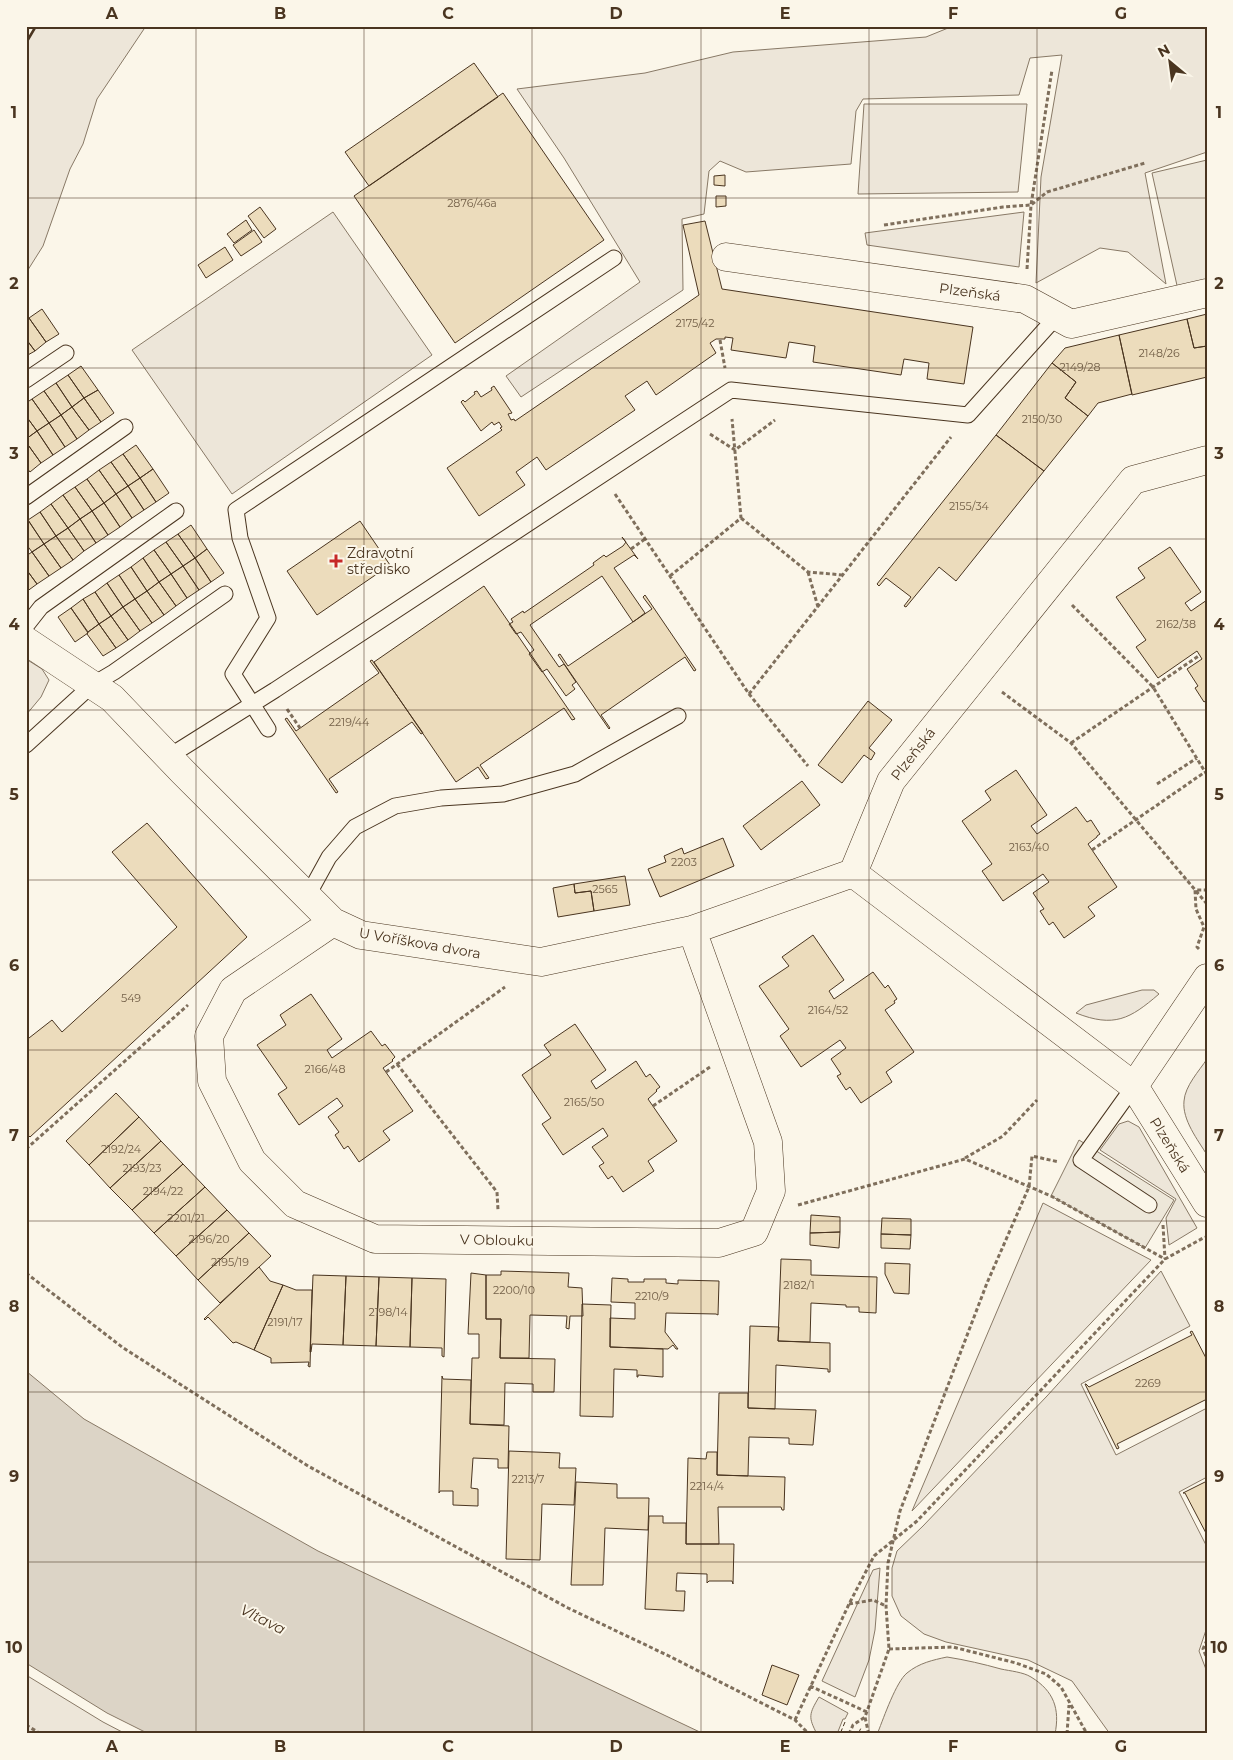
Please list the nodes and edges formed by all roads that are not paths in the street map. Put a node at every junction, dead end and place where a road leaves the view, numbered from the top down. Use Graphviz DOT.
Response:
graph roads {
  1 [pos="614,258"];
  2 [pos="726,258"];
  3 [pos="1207,293"];
  4 [pos="1057,316"];
  5 [pos="66,353"];
  6 [pos="26,380"];
  7 [pos="125,428"];
  8 [pos="1207,460"];
  9 [pos="26,497"];
  10 [pos="176,511"];
  11 [pos="225,594"];
  12 [pos="26,626"];
  13 [pos="26,641"];
  14 [pos="92,684"];
  15 [pos="252,704"];
  16 [pos="678,716"];
  17 [pos="268,730"];
  18 [pos="26,745"];
  19 [pos="168,757"];
  20 [pos="853,873"];
  21 [pos="307,896"];
  22 [pos="333,922"];
  23 [pos="692,930"];
  24 [pos="1207,978"];
  25 [pos="1134,1086"];
  26 [pos="1207,1203"];
  27 [pos="1149,1205"];
  1 -- 15 [label="lane"];
  2 -- 4 [label="street, Plzeňská"];
  3 -- 4 [label="street, Plzeňská"];
  4 -- 15 [label="lane"];
  5 -- 6 [label="lane"];
  7 -- 9 [label="lane"];
  8 -- 20 [label="street, Plzeňská"];
  10 -- 12 [label="lane"];
  11 -- 14 [label="lane"];
  13 -- 14 [label="street, U Voříškova dvora"];
  14 -- 18 [label="lane"];
  14 -- 19 [label="street, U Voříškova dvora"];
  15 -- 17 [label="lane"];
  15 -- 19 [label="lane"];
  16 -- 21 [label="lane"];
  19 -- 21 [label="street, U Voříškova dvora"];
  20 -- 23 [label="street, U Voříškova dvora"];
  20 -- 25 [label="street, Plzeňská"];
  21 -- 22 [label="street, U Voříškova dvora"];
  22 -- 23 [label="street, U Voříškova dvora"];
  22 -- 23 [label="street, V Oblouku"];
  24 -- 25 [label="street"];
  25 -- 26 [label="street, Plzeňská"];
  25 -- 27 [label="lane"];
}
